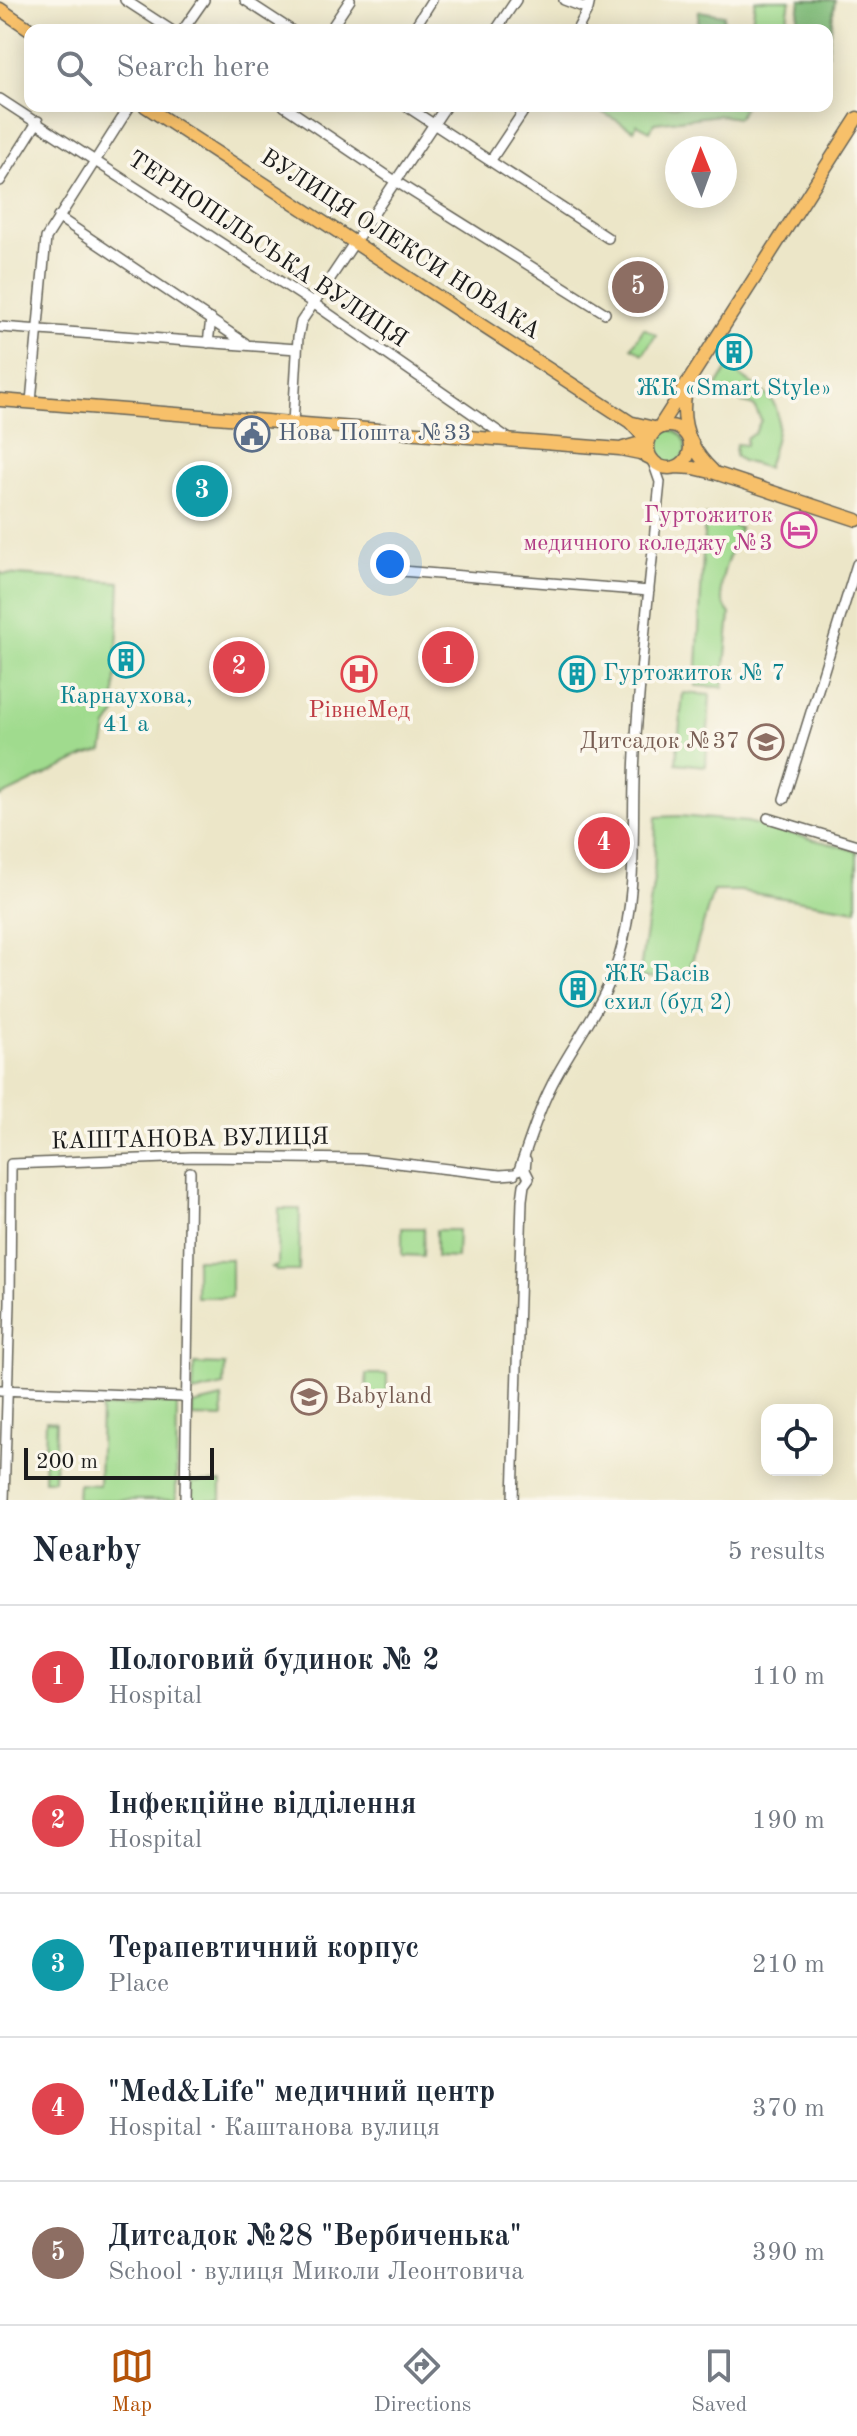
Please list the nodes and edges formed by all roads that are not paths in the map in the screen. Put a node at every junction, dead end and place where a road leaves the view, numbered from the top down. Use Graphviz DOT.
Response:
graph roads {
  1 [pos="125,0"];
  2 [pos="204,0"];
  3 [pos="245,0"];
  4 [pos="350,0"];
  5 [pos="432,0"];
  6 [pos="516,0"];
  7 [pos="564,0"];
  8 [pos="589,5"];
  9 [pos="0,9"];
  10 [pos="162,24"];
  11 [pos="187,24"];
  12 [pos="282,24"];
  13 [pos="334,24"];
  14 [pos="417,24"];
  15 [pos="500,24"];
  16 [pos="580,24"];
  17 [pos="24,25"];
  18 [pos="0,99"];
  19 [pos="126,112"];
  20 [pos="154,112"];
  21 [pos="293,112"];
  22 [pos="415,112"];
  23 [pos="442,112"];
  24 [pos="523,112"];
  25 [pos="857,118"];
  26 [pos="38,121"];
  27 [pos="434,124"];
  28 [pos="95,158"];
  29 [pos="491,160"];
  30 [pos="0,181"];
  31 [pos="395,181"];
  32 [pos="58,217"];
  33 [pos="608,238"];
  34 [pos="354,241"];
  35 [pos="313,303"];
  36 [pos="605,313"];
  37 [pos="211,319"];
  38 [pos="0,327"];
  39 [pos="37,329"];
  40 [pos="208,343"];
  41 [pos="248,345"];
  42 [pos="297,349"];
  43 [pos="688,383"];
  44 [pos="0,400"];
  45 [pos="31,402"];
  46 [pos="630,422"];
  47 [pos="293,423"];
  48 [pos="658,429"];
  49 [pos="509,439"];
  50 [pos="688,440"];
  51 [pos="648,441"];
  52 [pos="620,449"];
  53 [pos="652,459"];
  54 [pos="675,467"];
  55 [pos="715,473"];
  56 [pos="660,482"];
  57 [pos="857,520"];
  58 [pos="857,564"];
  59 [pos="389,570"];
  60 [pos="649,591"];
  61 [pos="784,799"];
  62 [pos="768,818"];
  63 [pos="857,845"];
  64 [pos="190,1172"];
  65 [pos="519,1177"];
  66 [pos="4,1390"];
  67 [pos="187,1399"];
  68 [pos="3,1472"];
  69 [pos="4,1500"];
  70 [pos="185,1500"];
  71 [pos="513,1500"];
  1 -- 10 [label="street"];
  2 -- 11 [label="street"];
  3 -- 12 [label="street"];
  4 -- 13 [label="street"];
  5 -- 14 [label="street"];
  6 -- 15 [label="street"];
  7 -- 8 [label="street"];
  8 -- 16 [label="street"];
  9 -- 17 [label="main road"];
  18 -- 26 [label="street, ТЕРНОПІЛЬСЬКА ВУЛИЦЯ"];
  19 -- 28 [label="street"];
  20 -- 34 [label="main road, ВУЛИЦЯ ОЛЕКСИ НОВАКА"];
  21 -- 31 [label="street"];
  22 -- 27 [label="street"];
  23 -- 27 [label="street"];
  24 -- 29 [label="street"];
  25 -- 43 [label="main road"];
  26 -- 28 [label="street, ТЕРНОПІЛЬСЬКА ВУЛИЦЯ"];
  26 -- 30 [label="street"];
  27 -- 29 [label="street"];
  27 -- 31 [label="street"];
  28 -- 32 [label="street"];
  28 -- 35 [label="street, ТЕРНОПІЛЬСЬКА ВУЛИЦЯ"];
  29 -- 33 [label="street"];
  31 -- 34 [label="street"];
  31 -- 36 [label="street"];
  32 -- 37 [label="street"];
  32 -- 39 [label="street"];
  34 -- 35 [label="street"];
  34 -- 46 [label="main road, ВУЛИЦЯ ОЛЕКСИ НОВАКА"];
  35 -- 42 [label="street"];
  35 -- 49 [label="street, ТЕРНОПІЛЬСЬКА ВУЛИЦЯ"];
  37 -- 40 [label="street"];
  37 -- 41 [label="street"];
  38 -- 39 [label="street"];
  39 -- 40 [label="street"];
  39 -- 45 [label="street"];
  40 -- 41 [label="street"];
  41 -- 42 [label="street"];
  42 -- 47 [label="street"];
  43 -- 48 [label="main road"];
  43 -- 50 [label="main road"];
  44 -- 45 [label="main road"];
  45 -- 47 [label="main road"];
  46 -- 48 [label="main road, ВУЛИЦЯ ОЛЕКСИ НОВАКА"];
  46 -- 51 [label="main road, ВУЛИЦЯ ОЛЕКСИ НОВАКА"];
  47 -- 49 [label="main road"];
  48 -- 50 [label="main road"];
  48 -- 51 [label="main road"];
  49 -- 52 [label="main road"];
  50 -- 54 [label="main road"];
  50 -- 55 [label="main road"];
  51 -- 52 [label="main road"];
  51 -- 53 [label="main road"];
  52 -- 53 [label="main road"];
  53 -- 54 [label="main road"];
  53 -- 56 [label="street"];
  54 -- 55 [label="main road"];
  54 -- 56 [label="street"];
  55 -- 57 [label="main road"];
  56 -- 60 [label="street"];
  58 -- 61 [label="street"];
  59 -- 60 [label="street"];
  60 -- 65 [label="street"];
  62 -- 63 [label="street"];
  64 -- 67 [label="street"];
  65 -- 66 [label="street, КАШТАНОВА ВУЛИЦЯ"];
  65 -- 71 [label="street"];
  66 -- 67 [label="street"];
  66 -- 68 [label="street"];
  67 -- 70 [label="street"];
  68 -- 69 [label="street"];
}
